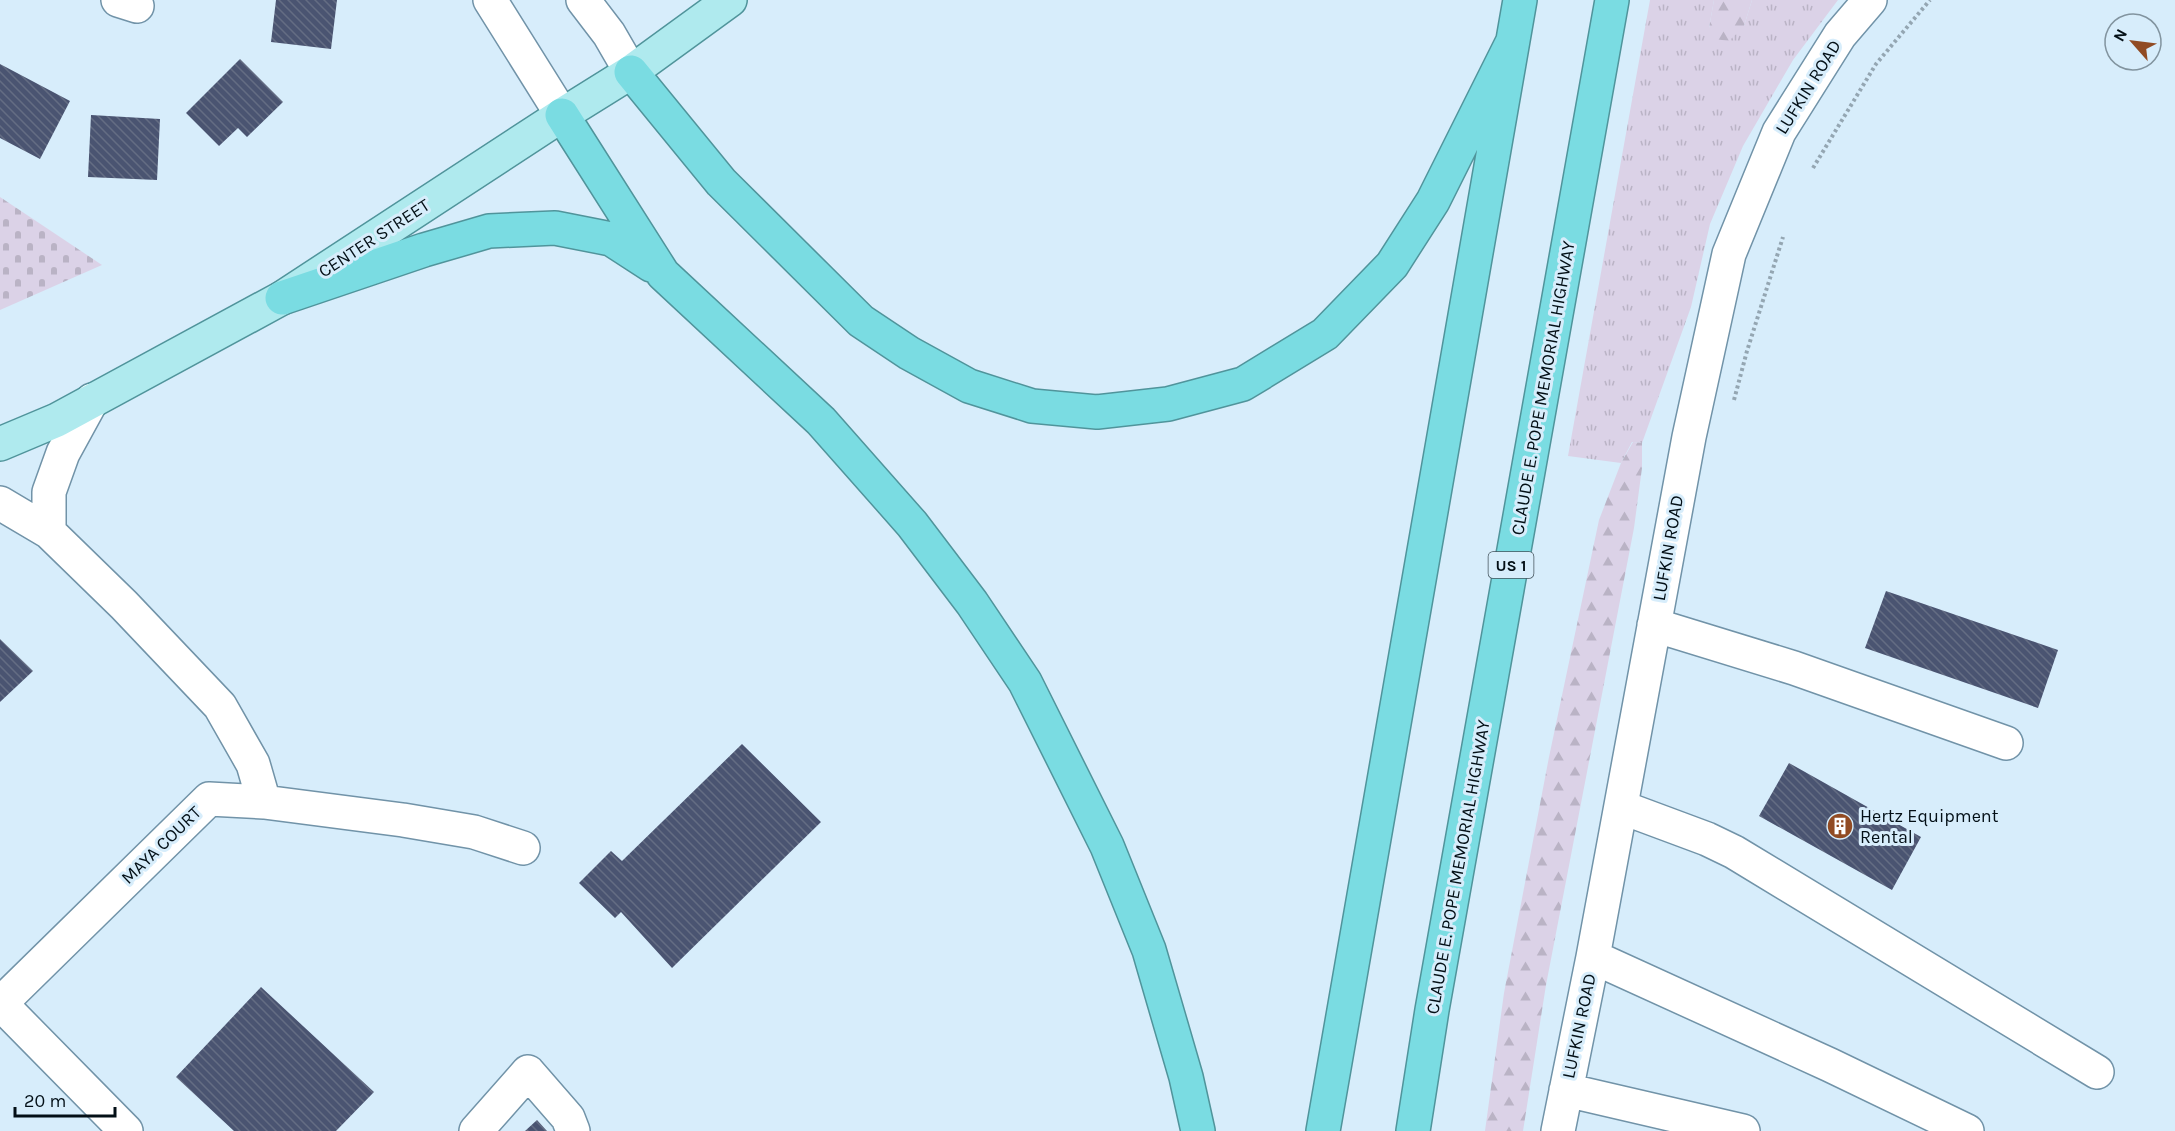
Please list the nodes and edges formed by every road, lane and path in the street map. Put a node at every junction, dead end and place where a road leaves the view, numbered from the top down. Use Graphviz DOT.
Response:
graph roads {
  1 [pos="490,0"];
  2 [pos="583,0"];
  3 [pos="730,0"];
  4 [pos="1520,0"];
  5 [pos="1612,0"];
  6 [pos="1870,0"];
  7 [pos="1930,0"];
  8 [pos="1512,43"];
  9 [pos="631,72"];
  10 [pos="562,115"];
  11 [pos="1813,168"];
  12 [pos="1783,237"];
  13 [pos="663,274"];
  14 [pos="282,298"];
  15 [pos="92,400"];
  16 [pos="1732,411"];
  17 [pos="0,444"];
  18 [pos="0,503"];
  19 [pos="49,532"];
  20 [pos="1654,625"];
  21 [pos="2006,743"];
  22 [pos="264,802"];
  23 [pos="1621,807"];
  24 [pos="523,848"];
  25 [pos="1593,957"];
  26 [pos="0,1004"];
  27 [pos="2097,1072"];
  28 [pos="1566,1090"];
  29 [pos="126,1131"];
  30 [pos="476,1131"];
  31 [pos="573,1131"];
  32 [pos="1198,1131"];
  33 [pos="1323,1131"];
  34 [pos="1413,1131"];
  35 [pos="1558,1131"];
  36 [pos="1743,1131"];
  37 [pos="1967,1131"];
  1 -- 10 [label="street"];
  2 -- 9 [label="street"];
  3 -- 9 [label="main road, CENTER STREET"];
  4 -- 8 [label="highway"];
  5 -- 34 [label="highway, CLAUDE E. POPE MEMORIAL HIGHWAY / US 1"];
  6 -- 20 [label="street, LUFKIN ROAD"];
  7 -- 11 [label="path"];
  8 -- 9 [label="highway"];
  8 -- 33 [label="highway"];
  9 -- 10 [label="main road, CENTER STREET"];
  10 -- 13 [label="highway"];
  10 -- 14 [label="main road, CENTER STREET"];
  12 -- 16 [label="path"];
  13 -- 14 [label="highway"];
  13 -- 32 [label="highway"];
  14 -- 15 [label="main road, CENTER STREET"];
  15 -- 17 [label="main road, CENTER STREET"];
  15 -- 19 [label="street"];
  18 -- 19 [label="street"];
  19 -- 22 [label="street"];
  20 -- 21 [label="street"];
  20 -- 23 [label="street, LUFKIN ROAD"];
  22 -- 24 [label="street, MAYA COURT"];
  22 -- 26 [label="street, MAYA COURT"];
  23 -- 25 [label="street, LUFKIN ROAD"];
  23 -- 27 [label="street"];
  25 -- 28 [label="street, LUFKIN ROAD"];
  25 -- 37 [label="street"];
  26 -- 29 [label="street"];
  28 -- 35 [label="street, LUFKIN ROAD"];
  28 -- 36 [label="street"];
  30 -- 31 [label="street"];
}
